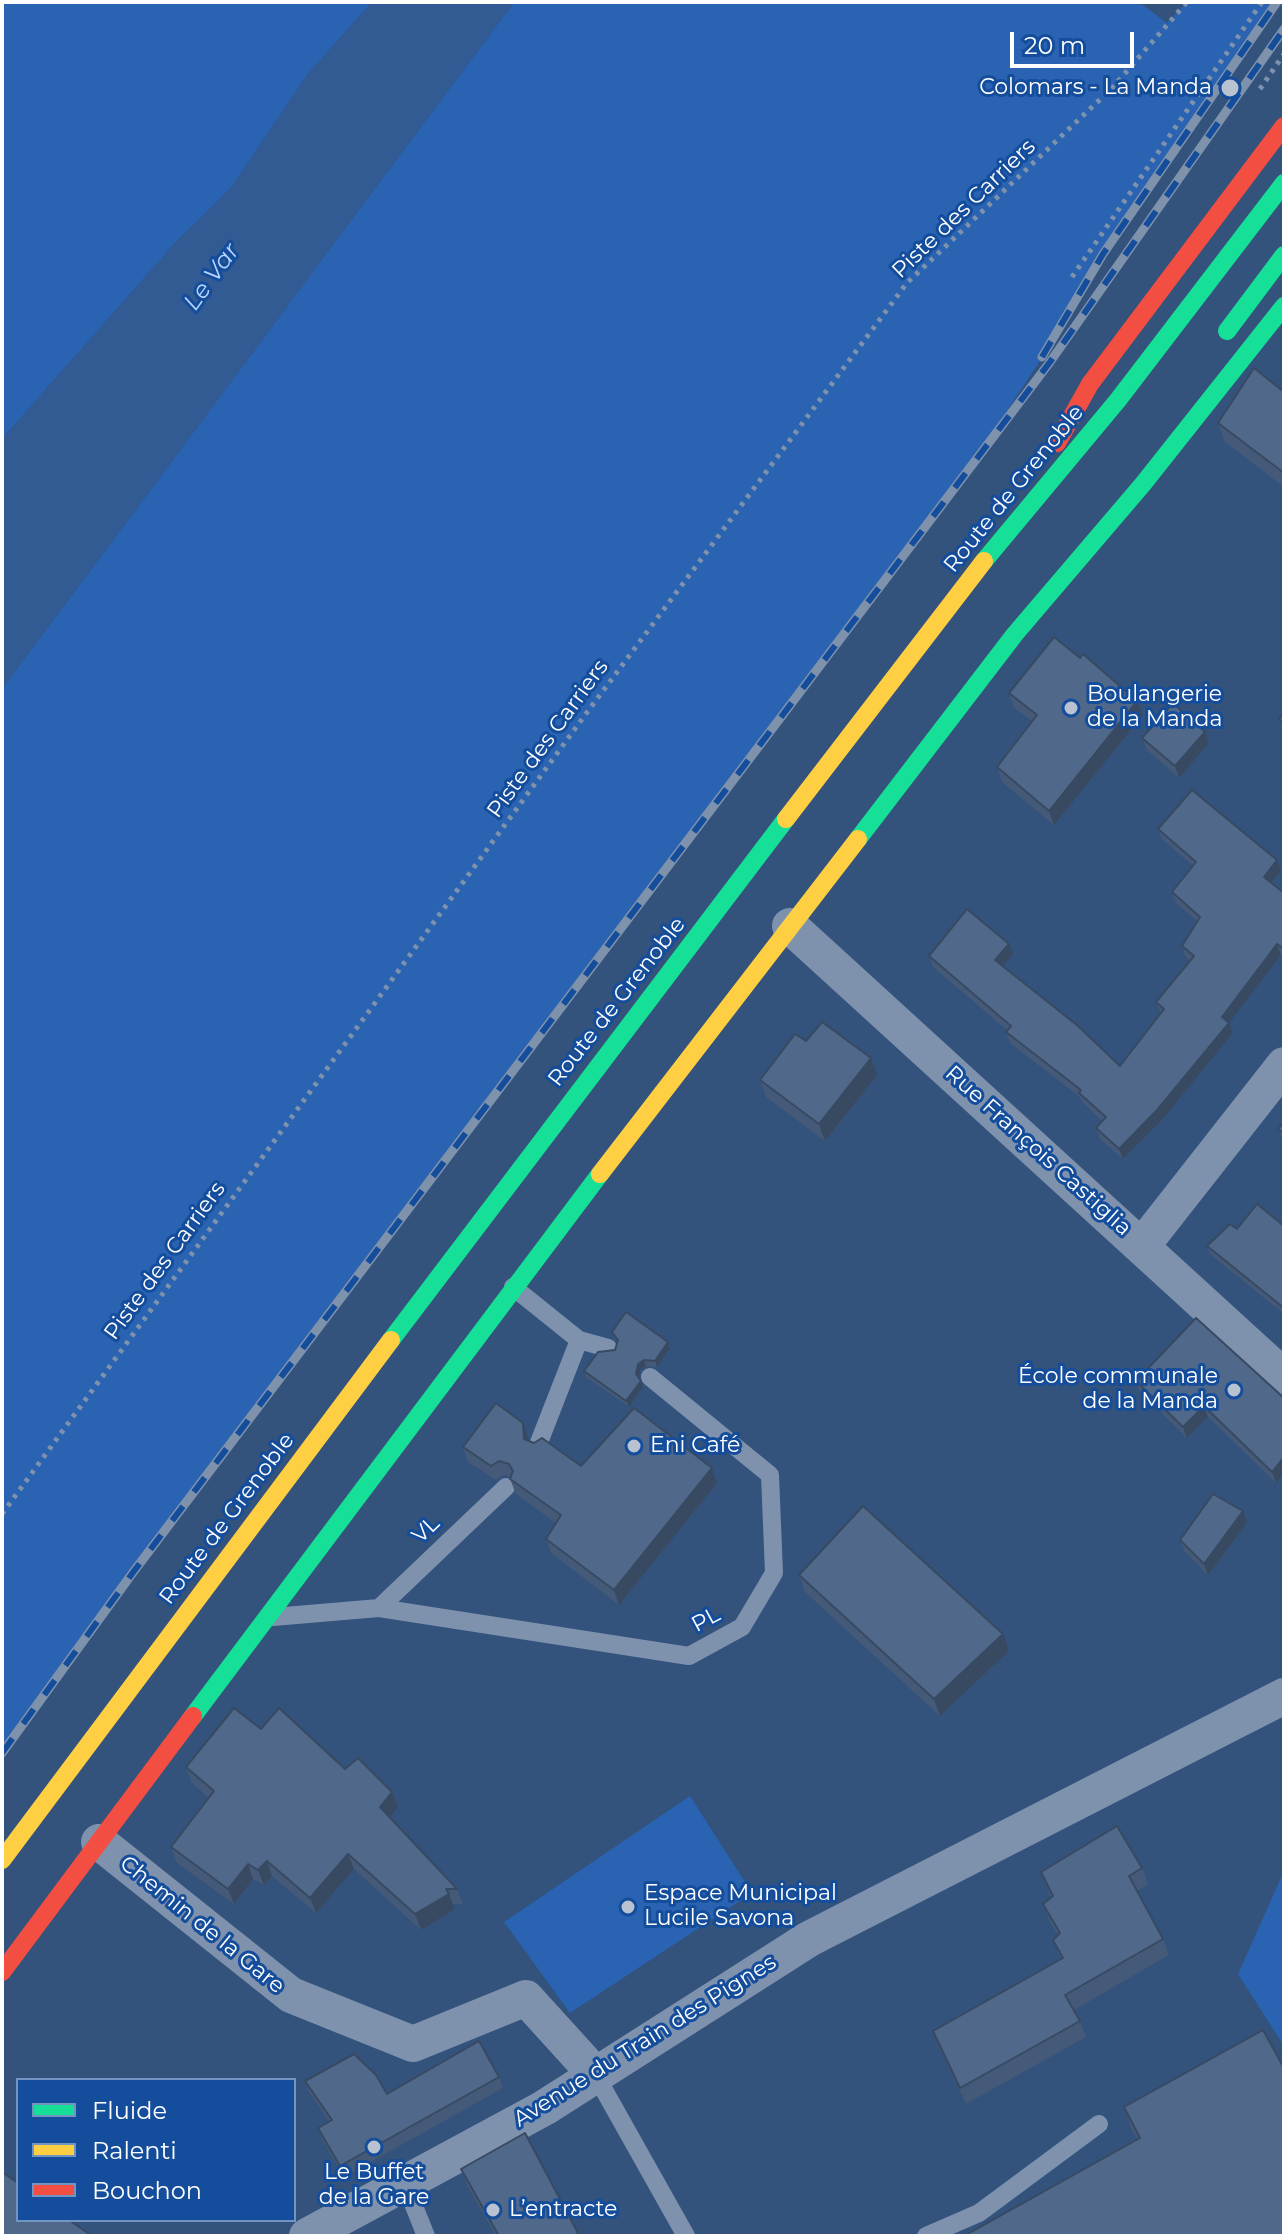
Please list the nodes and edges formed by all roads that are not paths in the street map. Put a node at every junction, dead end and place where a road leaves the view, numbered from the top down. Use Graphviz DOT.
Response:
graph roads {
  1 [pos="1284,126"];
  2 [pos="1284,183"];
  3 [pos="1284,255"];
  4 [pos="1284,306"];
  5 [pos="1218,343"];
  6 [pos="1099,506"];
  7 [pos="1011,526"];
  8 [pos="1015,634"];
  9 [pos="790,926"];
  10 [pos="1284,1065"];
  11 [pos="1142,1246"];
  12 [pos="513,1287"];
  13 [pos="579,1340"];
  14 [pos="608,1348"];
  15 [pos="650,1377"];
  16 [pos="1284,1377"];
  17 [pos="538,1445"];
  18 [pos="506,1487"];
  19 [pos="379,1608"];
  20 [pos="266,1618"];
  21 [pos="1284,1696"];
  22 [pos="99,1842"];
  23 [pos="2,1860"];
  24 [pos="2,1972"];
  25 [pos="595,2074"];
  26 [pos="1099,2124"];
  27 [pos="404,2181"];
  28 [pos="307,2236"];
  29 [pos="426,2236"];
  30 [pos="686,2236"];
  31 [pos="926,2236"];
  1 -- 7 [label="main road"];
  2 -- 7 [label="main road, Route de Grenoble"];
  3 -- 5 [label="main road"];
  4 -- 8 [label="main road"];
  6 -- 8 [label="main road"];
  7 -- 23 [label="main road, Route de Grenoble"];
  8 -- 9 [label="main road"];
  9 -- 11 [label="street, Rue François Castiglia"];
  9 -- 12 [label="main road"];
  10 -- 11 [label="street"];
  11 -- 16 [label="street, Rue François Castiglia"];
  12 -- 13 [label="lane"];
  12 -- 20 [label="main road"];
  13 -- 14 [label="lane"];
  13 -- 17 [label="lane"];
  15 -- 19 [label="lane, PL"];
  18 -- 19 [label="lane, VL"];
  19 -- 20 [label="lane, PL"];
  20 -- 22 [label="main road"];
  21 -- 25 [label="street, Avenue du Train des Pignes"];
  22 -- 24 [label="main road"];
  22 -- 25 [label="street, Chemin de la Gare"];
  25 -- 27 [label="street, Avenue du Train des Pignes"];
  25 -- 30 [label="lane"];
  26 -- 31 [label="lane"];
  27 -- 28 [label="street, Avenue du Train des Pignes"];
  27 -- 29 [label="lane"];
}
